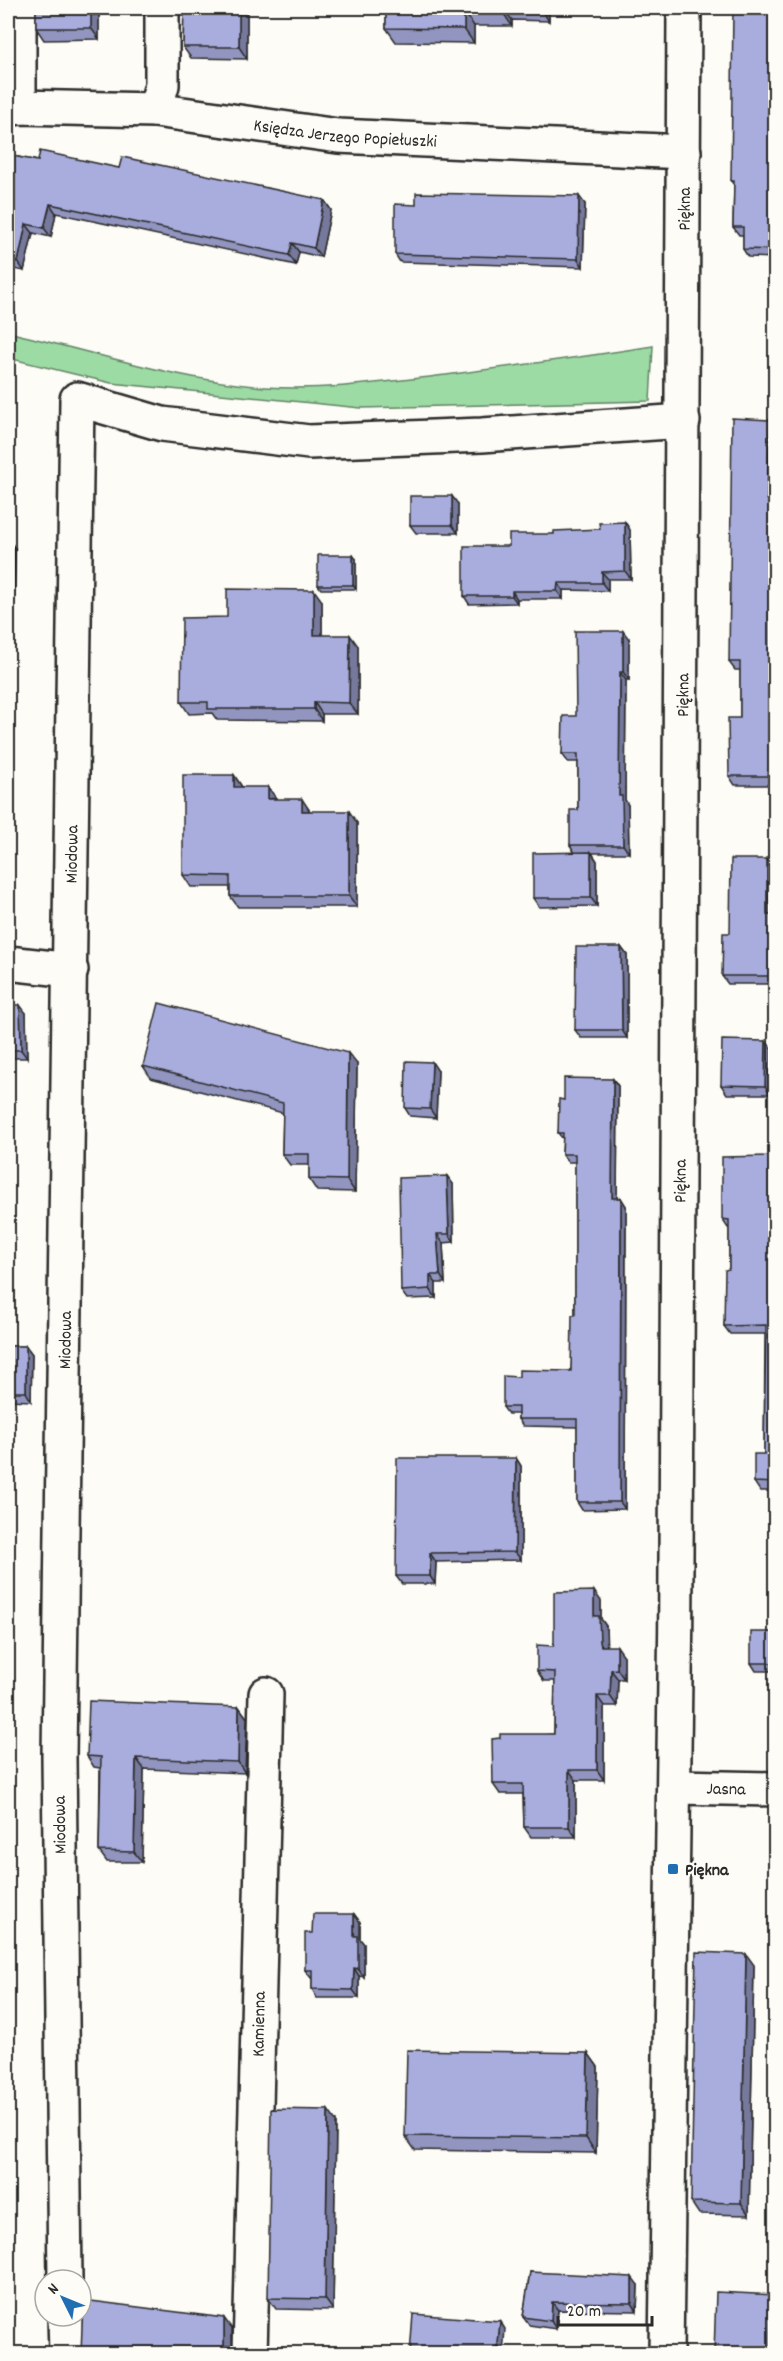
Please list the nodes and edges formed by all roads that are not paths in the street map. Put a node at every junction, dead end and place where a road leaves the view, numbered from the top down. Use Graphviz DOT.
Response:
graph roads {
  1 [pos="19,8"];
  2 [pos="162,8"];
  3 [pos="684,8"];
  4 [pos="13,108"];
  5 [pos="155,110"];
  6 [pos="684,152"];
  7 [pos="683,421"];
  8 [pos="8,963"];
  9 [pos="71,970"];
  10 [pos="266,1694"];
  11 [pos="676,1787"];
  12 [pos="776,1789"];
  13 [pos="65,2268"];
  14 [pos="65,2328"];
  15 [pos="66,2354"];
  16 [pos="250,2354"];
  17 [pos="666,2354"];
  1 -- 4 [label="street"];
  2 -- 5 [label="street"];
  3 -- 6 [label="street, Piękna"];
  4 -- 5 [label="street, Księdza Jerzego Popiełuszki"];
  5 -- 6 [label="street, Księdza Jerzego Popiełuszki"];
  6 -- 7 [label="street, Piękna"];
  7 -- 9 [label="street, Miodowa"];
  7 -- 11 [label="street, Piękna"];
  8 -- 9 [label="street"];
  9 -- 13 [label="street, Miodowa"];
  10 -- 16 [label="street, Kamienna"];
  11 -- 12 [label="street, Jasna"];
  11 -- 17 [label="street, Piękna"];
  14 -- 15 [label="street"];
}
